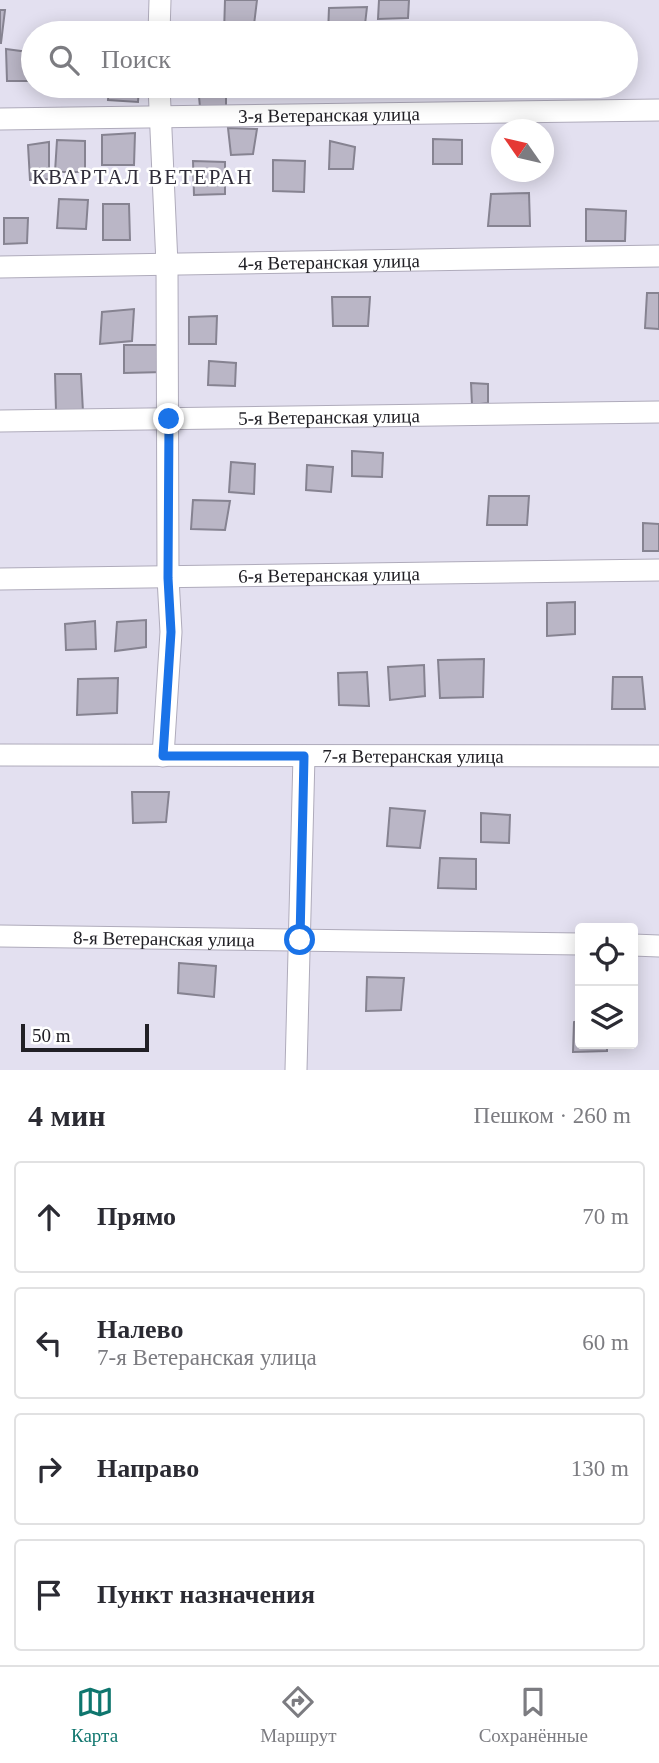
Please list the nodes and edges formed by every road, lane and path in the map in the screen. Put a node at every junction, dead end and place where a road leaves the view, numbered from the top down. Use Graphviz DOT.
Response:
graph roads {
  1 [pos="160,0"];
  2 [pos="159,21"];
  3 [pos="159,98"];
  4 [pos="659,110"];
  5 [pos="159,116"];
  6 [pos="0,119"];
  7 [pos="659,256"];
  8 [pos="167,264"];
  9 [pos="0,267"];
  10 [pos="659,412"];
  11 [pos="169,419"];
  12 [pos="0,421"];
  13 [pos="659,570"];
  14 [pos="168,578"];
  15 [pos="0,579"];
  16 [pos="0,755"];
  17 [pos="163,756"];
  18 [pos="304,756"];
  19 [pos="659,756"];
  20 [pos="0,936"];
  21 [pos="300,940"];
  22 [pos="575,944"];
  23 [pos="638,945"];
  24 [pos="659,946"];
  25 [pos="296,1070"];
  1 -- 2 [label="street"];
  3 -- 5 [label="street"];
  4 -- 5 [label="street, 3-я Ветеранская улица"];
  5 -- 6 [label="street, 3-я Ветеранская улица"];
  5 -- 8 [label="street"];
  7 -- 8 [label="street, 4-я Ветеранская улица"];
  8 -- 9 [label="street, 4-я Ветеранская улица"];
  8 -- 11 [label="street"];
  10 -- 11 [label="street, 5-я Ветеранская улица"];
  11 -- 12 [label="street, 5-я Ветеранская улица"];
  11 -- 14 [label="street"];
  13 -- 14 [label="street, 6-я Ветеранская улица"];
  14 -- 15 [label="street, 6-я Ветеранская улица"];
  14 -- 17 [label="street"];
  16 -- 17 [label="street, 7-я Ветеранская улица"];
  17 -- 18 [label="street, 7-я Ветеранская улица"];
  18 -- 19 [label="street, 7-я Ветеранская улица"];
  18 -- 21 [label="street"];
  20 -- 21 [label="street, 8-я Ветеранская улица"];
  21 -- 22 [label="street, 8-я Ветеранская улица"];
  21 -- 25 [label="street"];
  23 -- 24 [label="street"];
}
